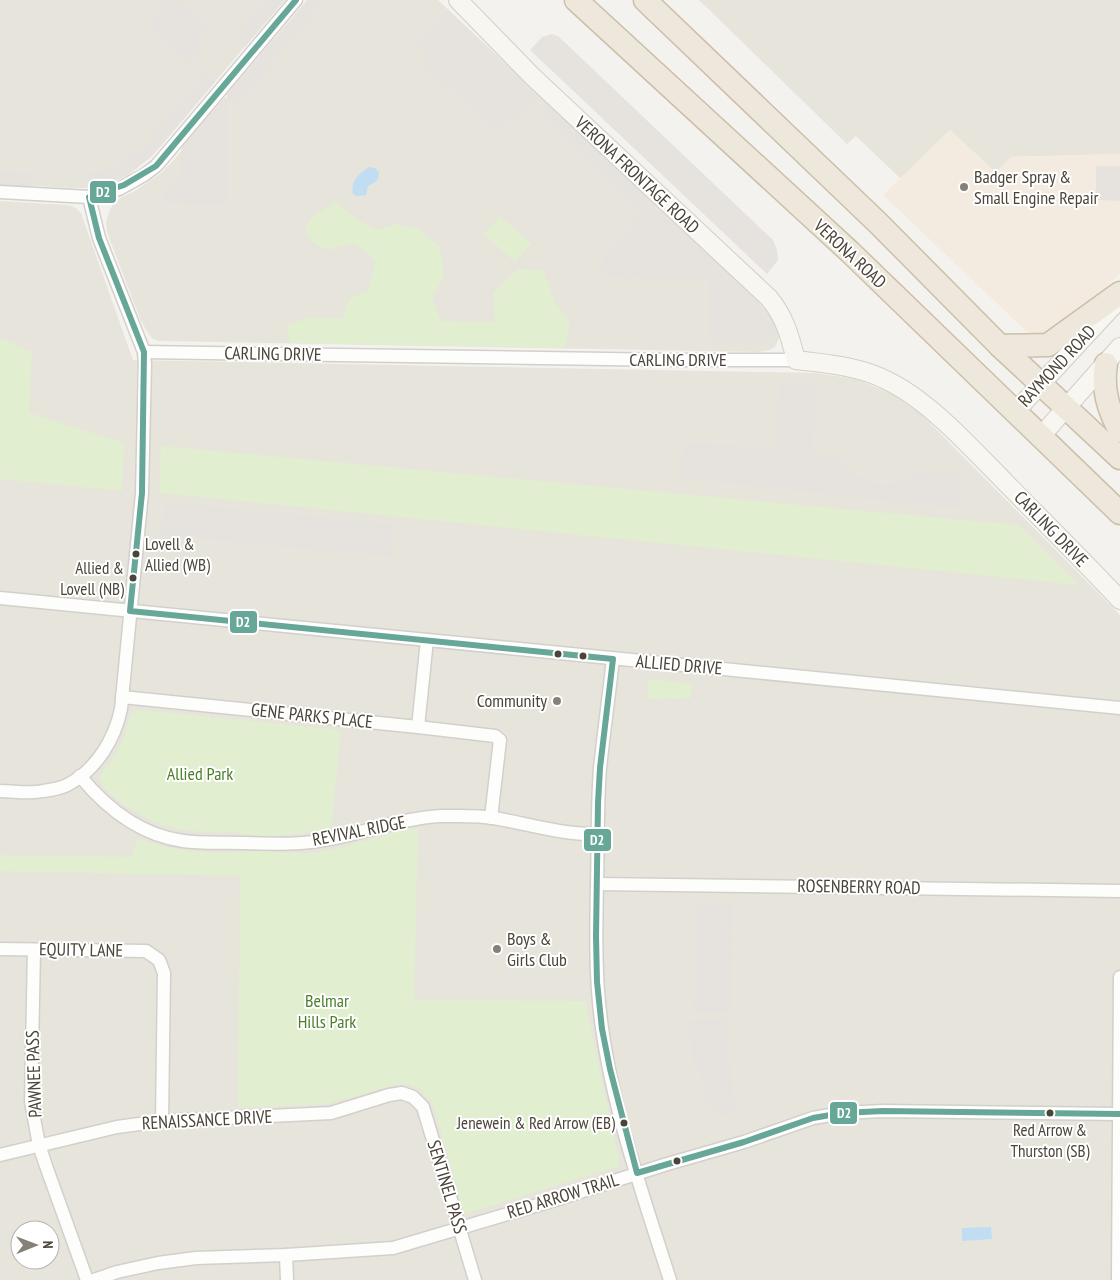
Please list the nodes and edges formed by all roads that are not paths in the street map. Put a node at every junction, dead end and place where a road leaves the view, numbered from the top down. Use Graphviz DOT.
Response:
graph roads {
  1 [pos="296,0"];
  2 [pos="458,0"];
  3 [pos="576,0"];
  4 [pos="645,0"];
  5 [pos="0,192"];
  6 [pos="89,197"];
  7 [pos="1120,294"];
  8 [pos="1120,298"];
  9 [pos="1000,346"];
  10 [pos="1120,347"];
  11 [pos="144,352"];
  12 [pos="796,360"];
  13 [pos="1106,364"];
  14 [pos="1033,377"];
  15 [pos="1067,408"];
  16 [pos="1015,412"];
  17 [pos="1120,431"];
  18 [pos="1041,436"];
  19 [pos="1120,458"];
  20 [pos="1120,513"];
  21 [pos="0,598"];
  22 [pos="1120,600"];
  23 [pos="130,610"];
  24 [pos="427,640"];
  25 [pos="613,659"];
  26 [pos="122,698"];
  27 [pos="1120,708"];
  28 [pos="418,727"];
  29 [pos="80,776"];
  30 [pos="0,791"];
  31 [pos="491,818"];
  32 [pos="598,834"];
  33 [pos="598,884"];
  34 [pos="1120,891"];
  35 [pos="0,949"];
  36 [pos="34,950"];
  37 [pos="1120,977"];
  38 [pos="414,1097"];
  39 [pos="1119,1114"];
  40 [pos="162,1120"];
  41 [pos="39,1145"];
  42 [pos="0,1155"];
  43 [pos="636,1173"];
  44 [pos="459,1228"];
  45 [pos="286,1255"];
  46 [pos="87,1280"];
  47 [pos="94,1280"];
  48 [pos="287,1280"];
  49 [pos="475,1280"];
  50 [pos="670,1280"];
  51 [pos="1118,1280"];
  1 -- 6 [label="street"];
  2 -- 12 [label="street, VERONA FRONTAGE ROAD"];
  3 -- 16 [label="highway, VERONA ROAD"];
  4 -- 9 [label="highway"];
  5 -- 6 [label="street"];
  6 -- 11 [label="street"];
  7 -- 9 [label="highway"];
  8 -- 14 [label="street, RAYMOND ROAD"];
  9 -- 14 [label="highway"];
  10 -- 13 [label="street, RAYMOND ROAD"];
  11 -- 12 [label="street, CARLING DRIVE"];
  11 -- 23 [label="street"];
  12 -- 22 [label="street, CARLING DRIVE"];
  13 -- 15 [label="street, RAYMOND ROAD"];
  13 -- 17 [label="highway"];
  14 -- 15 [label="highway"];
  14 -- 16 [label="street, RAYMOND ROAD"];
  15 -- 18 [label="street, RAYMOND ROAD"];
  15 -- 19 [label="highway"];
  16 -- 18 [label="highway, VERONA ROAD"];
  18 -- 20 [label="highway, VERONA ROAD"];
  21 -- 23 [label="street, ALLIED DRIVE"];
  23 -- 24 [label="street, ALLIED DRIVE"];
  23 -- 26 [label="street"];
  24 -- 25 [label="street, ALLIED DRIVE"];
  24 -- 28 [label="street"];
  25 -- 27 [label="street, ALLIED DRIVE"];
  25 -- 32 [label="street"];
  26 -- 28 [label="street, GENE PARKS PLACE"];
  26 -- 29 [label="street"];
  28 -- 31 [label="street, GENE PARKS PLACE"];
  29 -- 30 [label="street"];
  29 -- 31 [label="street, REVIVAL RIDGE"];
  31 -- 32 [label="street, REVIVAL RIDGE"];
  32 -- 33 [label="street"];
  33 -- 34 [label="street, ROSENBERRY ROAD"];
  33 -- 43 [label="street"];
  35 -- 36 [label="street, EQUITY LANE"];
  36 -- 40 [label="street, EQUITY LANE"];
  36 -- 41 [label="street, PAWNEE PASS"];
  37 -- 39 [label="street"];
  38 -- 40 [label="street, RENAISSANCE DRIVE"];
  38 -- 44 [label="street, SENTINEL PASS"];
  39 -- 43 [label="street, RED ARROW TRAIL"];
  39 -- 51 [label="street"];
  40 -- 41 [label="street, RENAISSANCE DRIVE"];
  41 -- 42 [label="street, RENAISSANCE DRIVE"];
  41 -- 46 [label="street, PAWNEE PASS"];
  43 -- 44 [label="street, RED ARROW TRAIL"];
  43 -- 50 [label="street"];
  44 -- 45 [label="street, RED ARROW TRAIL"];
  44 -- 49 [label="street, SENTINEL PASS"];
  45 -- 47 [label="street, RED ARROW TRAIL"];
  45 -- 48 [label="street"];
}
